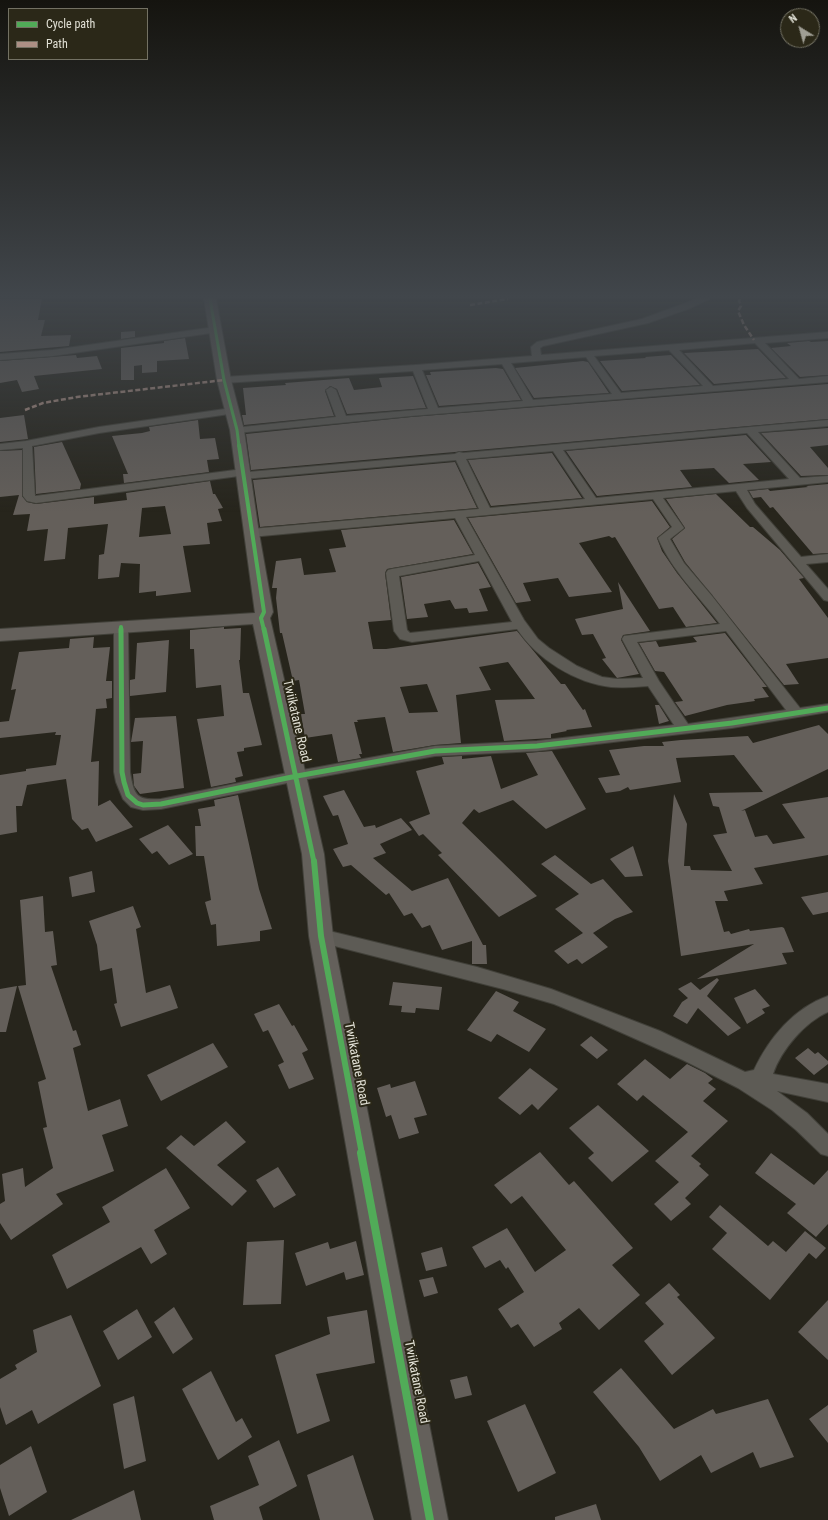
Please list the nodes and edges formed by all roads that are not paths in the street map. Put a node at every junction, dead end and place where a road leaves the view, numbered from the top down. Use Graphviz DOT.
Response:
graph roads {
  1 [pos="222,370"];
  2 [pos="385,370"];
  3 [pos="417,370"];
  4 [pos="510,370"];
  5 [pos="599,370"];
  6 [pos="693,370"];
  7 [pos="786,370"];
  8 [pos="828,379"];
  9 [pos="224,380"];
  10 [pos="797,382"];
  11 [pos="711,389"];
  12 [pos="331,390"];
  13 [pos="619,397"];
  14 [pos="530,404"];
  15 [pos="232,411"];
  16 [pos="434,411"];
  17 [pos="342,419"];
  18 [pos="828,423"];
  19 [pos="237,430"];
  20 [pos="750,430"];
  21 [pos="26,444"];
  22 [pos="0,447"];
  23 [pos="556,447"];
  24 [pos="459,455"];
  25 [pos="243,474"];
  26 [pos="828,479"];
  27 [pos="797,482"];
  28 [pos="739,488"];
  29 [pos="656,496"];
  30 [pos="593,502"];
  31 [pos="486,512"];
  32 [pos="459,515"];
  33 [pos="251,533"];
  34 [pos="482,557"];
  35 [pos="828,558"];
  36 [pos="798,561"];
  37 [pos="828,597"];
  38 [pos="263,615"];
  39 [pos="519,625"];
  40 [pos="121,627"];
  41 [pos="728,627"];
  42 [pos="0,634"];
  43 [pos="652,681"];
  44 [pos="828,708"];
  45 [pos="796,713"];
  46 [pos="684,729"];
  47 [pos="297,776"];
  48 [pos="321,936"];
  49 [pos="828,1004"];
  50 [pos="731,1074"];
  51 [pos="761,1080"];
  52 [pos="828,1093"];
  53 [pos="828,1147"];
  54 [pos="430,1520"];
  1 -- 9 [label="street, Twiikatane Road"];
  2 -- 9 [label="street"];
  3 -- 16 [label="street"];
  4 -- 14 [label="street"];
  5 -- 13 [label="street"];
  6 -- 11 [label="street"];
  7 -- 10 [label="street"];
  8 -- 10 [label="street"];
  9 -- 15 [label="street, Twiikatane Road"];
  10 -- 11 [label="street"];
  11 -- 13 [label="street"];
  12 -- 17 [label="street"];
  13 -- 14 [label="street"];
  14 -- 16 [label="street"];
  15 -- 19 [label="street, Twiikatane Road"];
  15 -- 21 [label="street"];
  16 -- 17 [label="street"];
  17 -- 19 [label="street"];
  18 -- 20 [label="street"];
  19 -- 25 [label="street, Twiikatane Road"];
  20 -- 23 [label="street"];
  20 -- 27 [label="street"];
  21 -- 22 [label="street"];
  21 -- 25 [label="street"];
  23 -- 24 [label="street"];
  23 -- 30 [label="street"];
  24 -- 25 [label="street"];
  24 -- 31 [label="street"];
  25 -- 33 [label="street, Twiikatane Road"];
  26 -- 27 [label="street"];
  27 -- 28 [label="street"];
  28 -- 29 [label="street"];
  28 -- 36 [label="street"];
  29 -- 30 [label="street"];
  29 -- 41 [label="street"];
  30 -- 31 [label="street"];
  31 -- 32 [label="street"];
  32 -- 33 [label="street"];
  32 -- 34 [label="street"];
  33 -- 38 [label="street, Twiikatane Road"];
  34 -- 39 [label="street"];
  34 -- 39 [label="street"];
  35 -- 36 [label="street"];
  36 -- 37 [label="street"];
  38 -- 40 [label="street"];
  38 -- 47 [label="street, Twiikatane Road"];
  39 -- 43 [label="street"];
  40 -- 42 [label="street"];
  40 -- 47 [label="street"];
  41 -- 43 [label="street"];
  41 -- 45 [label="street"];
  43 -- 46 [label="street"];
  44 -- 45 [label="street"];
  45 -- 46 [label="street"];
  46 -- 47 [label="street"];
  47 -- 48 [label="street, Twiikatane Road"];
  48 -- 50 [label="street"];
  48 -- 54 [label="street, Twiikatane Road"];
  49 -- 51 [label="street"];
  50 -- 51 [label="street"];
  50 -- 53 [label="street"];
  51 -- 52 [label="street"];
}
